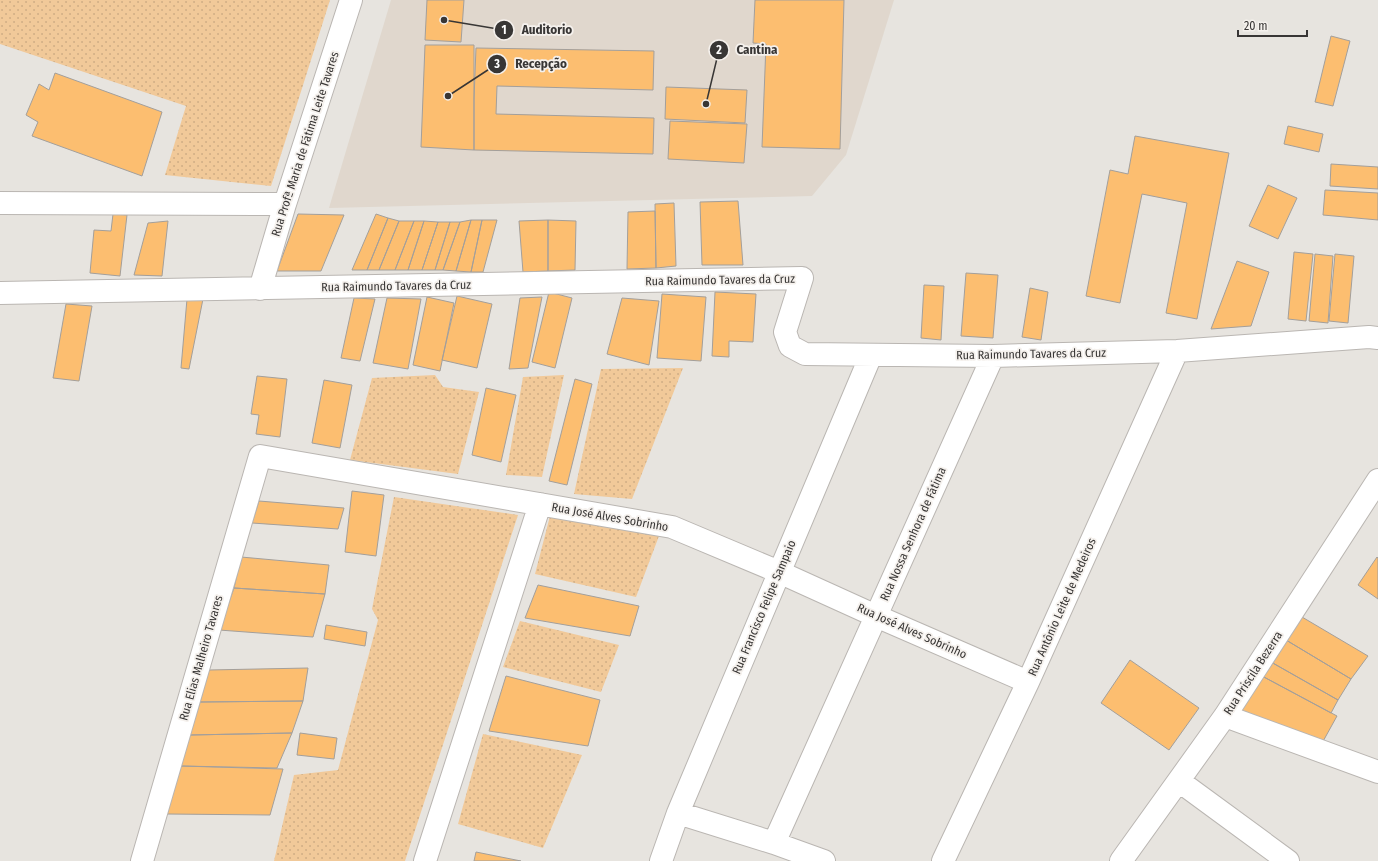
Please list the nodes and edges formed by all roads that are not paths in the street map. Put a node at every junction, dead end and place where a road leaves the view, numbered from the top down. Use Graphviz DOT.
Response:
graph roads {
  1 [pos="351,0"];
  2 [pos="0,202"];
  3 [pos="285,204"];
  4 [pos="260,289"];
  5 [pos="0,293"];
  6 [pos="1378,338"];
  7 [pos="1177,351"];
  8 [pos="871,355"];
  9 [pos="993,356"];
  10 [pos="260,456"];
  11 [pos="1378,480"];
  12 [pos="540,504"];
  13 [pos="779,572"];
  14 [pos="876,616"];
  15 [pos="1028,682"];
  16 [pos="1225,716"];
  17 [pos="1378,772"];
  18 [pos="1179,781"];
  19 [pos="678,813"];
  20 [pos="774,843"];
  21 [pos="142,861"];
  22 [pos="425,861"];
  23 [pos="661,861"];
  24 [pos="824,861"];
  25 [pos="943,861"];
  26 [pos="1121,861"];
  27 [pos="1288,861"];
  1 -- 3 [label="street, Rua Profª Maria de Fátima Leite Tavares"];
  2 -- 3 [label="street"];
  3 -- 4 [label="street, Rua Profª Maria de Fátima Leite Tavares"];
  4 -- 5 [label="street, Rua Raimundo Tavares da Cruz"];
  4 -- 8 [label="street, Rua Raimundo Tavares da Cruz"];
  6 -- 7 [label="street, Rua Raimundo Tavares da Cruz"];
  7 -- 9 [label="street, Rua Raimundo Tavares da Cruz"];
  7 -- 15 [label="street, Rua Antônio Leite de Medeiros"];
  8 -- 9 [label="street, Rua Raimundo Tavares da Cruz"];
  8 -- 13 [label="street, Rua Francisco Felipe Sampaio"];
  9 -- 14 [label="street, Rua Nossa Senhora de Fátima"];
  10 -- 12 [label="street, Rua José Alves Sobrinho"];
  10 -- 21 [label="street, Rua Elias Malheiro Tavares"];
  11 -- 16 [label="street, Rua Priscila Bezerra"];
  12 -- 13 [label="street, Rua José Alves Sobrinho"];
  12 -- 22 [label="street"];
  13 -- 14 [label="street, Rua José Alves Sobrinho"];
  13 -- 19 [label="street, Rua Francisco Felipe Sampaio"];
  14 -- 15 [label="street, Rua José Alves Sobrinho"];
  14 -- 20 [label="street, Rua Nossa Senhora de Fátima"];
  15 -- 25 [label="street, Rua Antônio Leite de Medeiros"];
  16 -- 17 [label="street"];
  16 -- 18 [label="street, Rua Priscila Bezerra"];
  18 -- 26 [label="street, Rua Priscila Bezerra"];
  18 -- 27 [label="street"];
  19 -- 20 [label="street"];
  19 -- 23 [label="street, Rua Francisco Felipe Sampaio"];
  20 -- 24 [label="street"];
}
